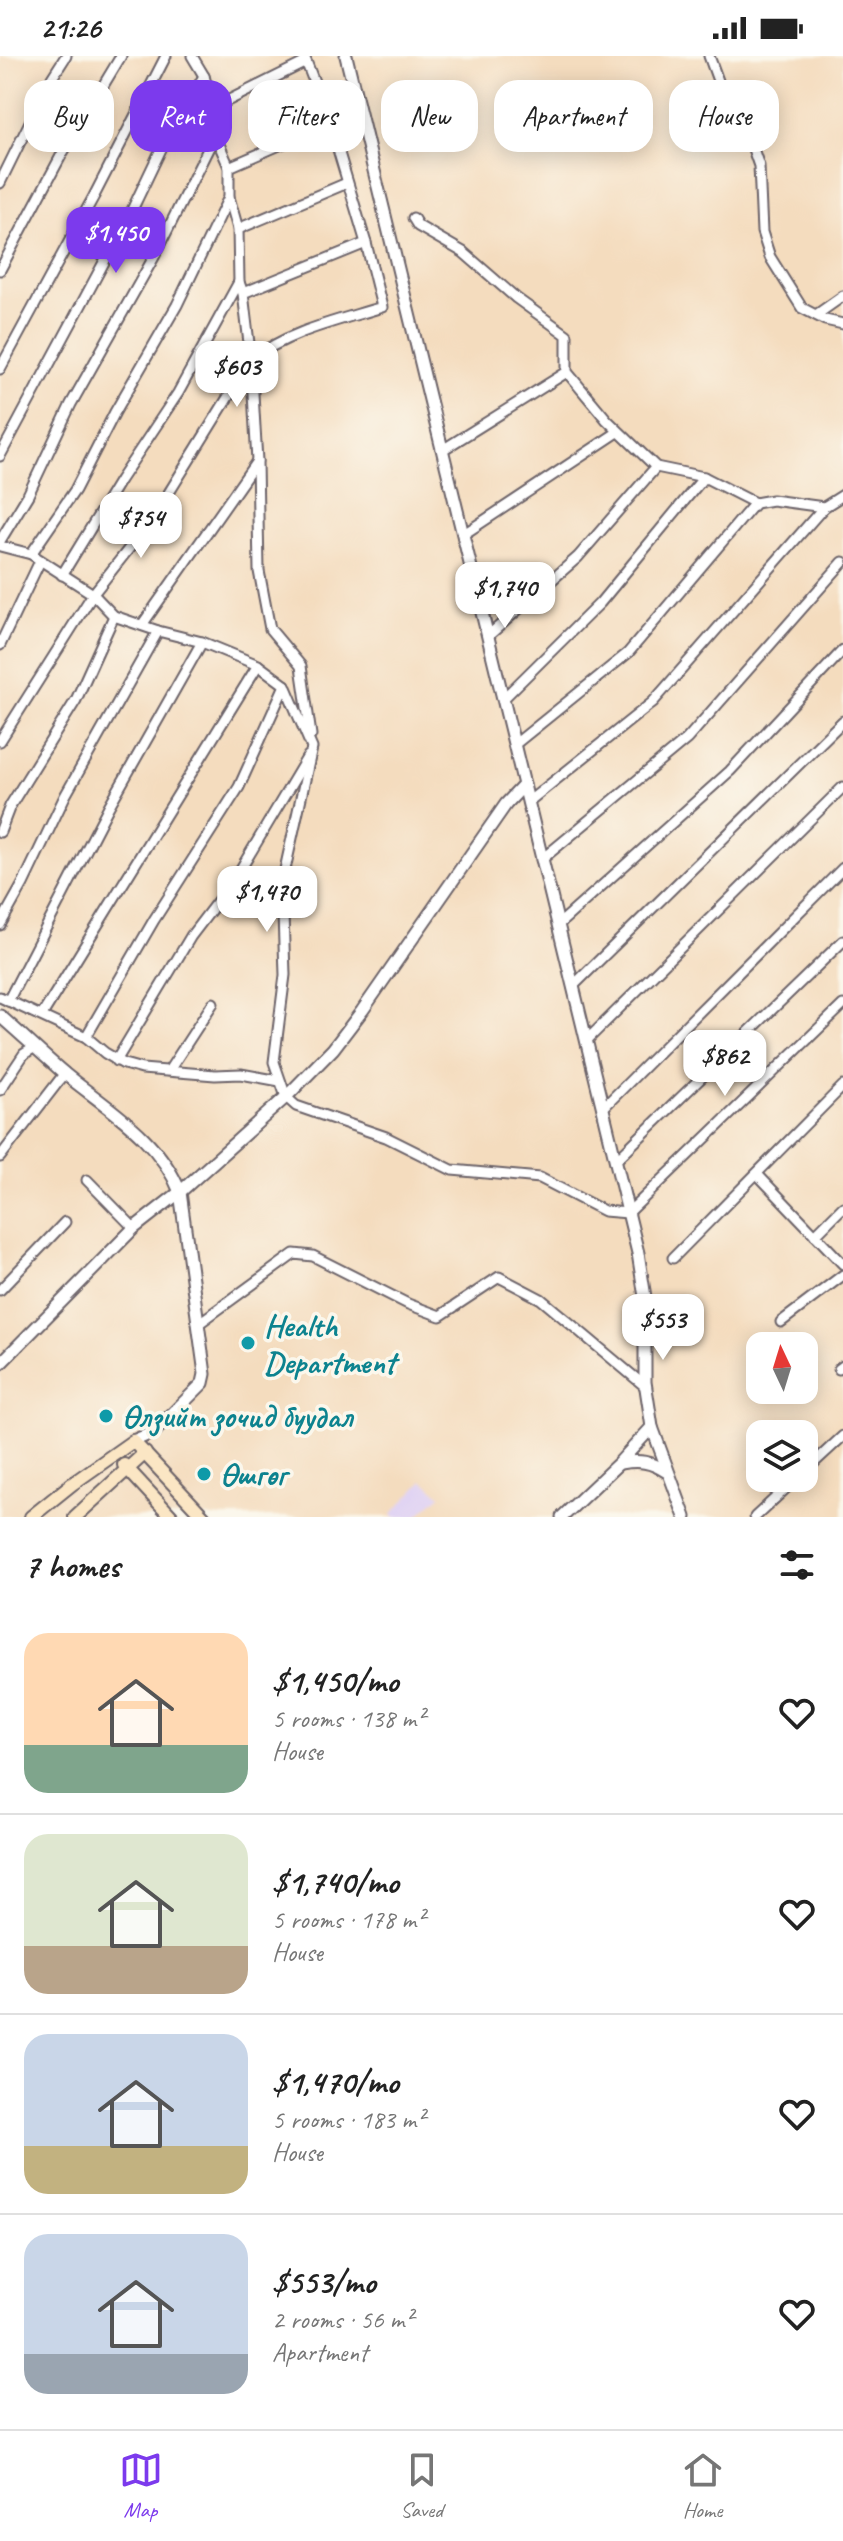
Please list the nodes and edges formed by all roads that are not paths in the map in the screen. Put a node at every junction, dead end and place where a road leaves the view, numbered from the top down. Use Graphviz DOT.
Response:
graph roads {
  1 [pos="66,56"];
  2 [pos="121,56"];
  3 [pos="166,56"];
  4 [pos="192,56"];
  5 [pos="346,56"];
  6 [pos="709,56"];
  7 [pos="305,59"];
  8 [pos="204,76"];
  9 [pos="205,80"];
  10 [pos="313,80"];
  11 [pos="232,98"];
  12 [pos="206,152"];
  13 [pos="222,152"];
  14 [pos="263,152"];
  15 [pos="338,152"];
  16 [pos="229,167"];
  17 [pos="0,183"];
  18 [pos="347,183"];
  19 [pos="229,197"];
  20 [pos="413,218"];
  21 [pos="238,229"];
  22 [pos="366,243"];
  23 [pos="0,270"];
  24 [pos="239,282"];
  25 [pos="243,293"];
  26 [pos="843,296"];
  27 [pos="816,315"];
  28 [pos="843,324"];
  29 [pos="251,360"];
  30 [pos="0,369"];
  31 [pos="567,372"];
  32 [pos="618,432"];
  33 [pos="444,449"];
  34 [pos="0,456"];
  35 [pos="257,461"];
  36 [pos="656,467"];
  37 [pos="704,477"];
  38 [pos="843,495"];
  39 [pos="755,503"];
  40 [pos="824,507"];
  41 [pos="464,534"];
  42 [pos="0,544"];
  43 [pos="31,554"];
  44 [pos="40,561"];
  45 [pos="843,562"];
  46 [pos="62,575"];
  47 [pos="93,594"];
  48 [pos="114,616"];
  49 [pos="142,625"];
  50 [pos="158,631"];
  51 [pos="488,636"];
  52 [pos="202,642"];
  53 [pos="0,645"];
  54 [pos="843,650"];
  55 [pos="258,665"];
  56 [pos="285,685"];
  57 [pos="504,698"];
  58 [pos="843,721"];
  59 [pos="0,741"];
  60 [pos="514,745"];
  61 [pos="312,748"];
  62 [pos="524,785"];
  63 [pos="843,787"];
  64 [pos="528,802"];
  65 [pos="0,832"];
  66 [pos="541,860"];
  67 [pos="843,868"];
  68 [pos="0,925"];
  69 [pos="558,925"];
  70 [pos="843,941"];
  71 [pos="573,986"];
  72 [pos="4,999"];
  73 [pos="213,1003"];
  74 [pos="843,1005"];
  75 [pos="42,1015"];
  76 [pos="0,1016"];
  77 [pos="86,1037"];
  78 [pos="586,1041"];
  79 [pos="35,1047"];
  80 [pos="116,1061"];
  81 [pos="170,1069"];
  82 [pos="65,1073"];
  83 [pos="280,1081"];
  84 [pos="843,1086"];
  85 [pos="0,1090"];
  86 [pos="286,1097"];
  87 [pos="603,1108"];
  88 [pos="0,1157"];
  89 [pos="616,1160"];
  90 [pos="757,1174"];
  91 [pos="87,1180"];
  92 [pos="180,1192"];
  93 [pos="843,1207"];
  94 [pos="628,1213"];
  95 [pos="65,1222"];
  96 [pos="134,1228"];
  97 [pos="815,1235"];
  98 [pos="673,1258"];
  99 [pos="843,1264"];
  100 [pos="843,1275"];
  101 [pos="0,1290"];
  102 [pos="781,1322"];
  103 [pos="198,1324"];
  104 [pos="0,1364"];
  105 [pos="646,1387"];
  106 [pos="652,1427"];
  107 [pos="154,1432"];
  108 [pos="843,1436"];
  109 [pos="133,1441"];
  110 [pos="145,1453"];
  111 [pos="114,1454"];
  112 [pos="818,1459"];
  113 [pos="619,1463"];
  114 [pos="128,1469"];
  115 [pos="667,1472"];
  116 [pos="72,1484"];
  117 [pos="782,1492"];
  118 [pos="91,1503"];
  119 [pos="31,1517"];
  120 [pos="75,1517"];
  121 [pos="172,1517"];
  122 [pos="204,1517"];
  123 [pos="562,1517"];
  124 [pos="685,1517"];
  125 [pos="755,1517"];
  1 -- 17 [label="street"];
  2 -- 23 [label="street"];
  3 -- 30 [label="street"];
  4 -- 8 [label="street"];
  5 -- 33 [label="street"];
  6 -- 27 [label="street"];
  7 -- 10 [label="street"];
  7 -- 11 [label="street"];
  8 -- 9 [label="street"];
  8 -- 34 [label="street"];
  12 -- 42 [label="street"];
  13 -- 16 [label="street"];
  14 -- 16 [label="street"];
  15 -- 18 [label="street"];
  16 -- 19 [label="street"];
  18 -- 21 [label="street"];
  18 -- 22 [label="street"];
  19 -- 21 [label="street"];
  19 -- 43 [label="street"];
  20 -- 31 [label="street"];
  21 -- 24 [label="street"];
  22 -- 25 [label="street"];
  22 -- 29 [label="street"];
  24 -- 25 [label="street"];
  24 -- 46 [label="street"];
  25 -- 29 [label="street"];
  26 -- 27 [label="street"];
  27 -- 28 [label="street"];
  29 -- 35 [label="street"];
  29 -- 47 [label="street"];
  31 -- 32 [label="street"];
  31 -- 33 [label="street"];
  32 -- 36 [label="street"];
  32 -- 41 [label="street"];
  33 -- 41 [label="street"];
  35 -- 49 [label="street"];
  35 -- 61 [label="street"];
  36 -- 37 [label="street"];
  36 -- 51 [label="street"];
  37 -- 39 [label="street"];
  37 -- 57 [label="street"];
  38 -- 40 [label="street"];
  39 -- 40 [label="street"];
  39 -- 60 [label="street"];
  40 -- 64 [label="street"];
  41 -- 51 [label="street"];
  42 -- 43 [label="street"];
  43 -- 44 [label="street"];
  44 -- 46 [label="street"];
  44 -- 53 [label="street"];
  45 -- 66 [label="street"];
  46 -- 47 [label="street"];
  47 -- 48 [label="street"];
  47 -- 59 [label="street"];
  48 -- 49 [label="street"];
  48 -- 65 [label="street"];
  49 -- 50 [label="street"];
  50 -- 52 [label="street"];
  50 -- 68 [label="street"];
  51 -- 57 [label="street"];
  52 -- 55 [label="street"];
  52 -- 72 [label="street"];
  54 -- 69 [label="street"];
  55 -- 56 [label="street"];
  55 -- 75 [label="street"];
  56 -- 61 [label="street"];
  56 -- 77 [label="street"];
  57 -- 60 [label="street"];
  58 -- 71 [label="street"];
  60 -- 62 [label="street"];
  61 -- 80 [label="street"];
  61 -- 83 [label="street"];
  62 -- 64 [label="street"];
  62 -- 86 [label="street"];
  63 -- 78 [label="street"];
  64 -- 66 [label="street"];
  66 -- 69 [label="street"];
  67 -- 87 [label="street"];
  69 -- 71 [label="street"];
  70 -- 89 [label="street"];
  71 -- 78 [label="street"];
  72 -- 75 [label="street"];
  73 -- 81 [label="street"];
  74 -- 94 [label="street"];
  75 -- 77 [label="street"];
  76 -- 79 [label="street"];
  77 -- 80 [label="street"];
  78 -- 87 [label="street"];
  79 -- 82 [label="street"];
  79 -- 85 [label="street"];
  80 -- 81 [label="street"];
  81 -- 83 [label="street"];
  82 -- 88 [label="street"];
  82 -- 92 [label="street"];
  83 -- 86 [label="street"];
  84 -- 90 [label="street"];
  86 -- 92 [label="street"];
  86 -- 94 [label="street"];
  87 -- 89 [label="street"];
  89 -- 94 [label="street"];
  90 -- 97 [label="street"];
  90 -- 98 [label="street"];
  91 -- 96 [label="street"];
  92 -- 96 [label="street"];
  92 -- 103 [label="street"];
  93 -- 97 [label="street"];
  94 -- 105 [label="street"];
  95 -- 101 [label="street"];
  96 -- 104 [label="street"];
  97 -- 99 [label="street"];
  100 -- 102 [label="street"];
  103 -- 105 [label="street"];
  103 -- 107 [label="street"];
  105 -- 106 [label="street"];
  106 -- 113 [label="street"];
  106 -- 115 [label="street"];
  107 -- 109 [label="street"];
  107 -- 110 [label="street"];
  108 -- 112 [label="street"];
  109 -- 110 [label="main road"];
  109 -- 111 [label="main road"];
  110 -- 114 [label="main road"];
  110 -- 122 [label="main road"];
  111 -- 114 [label="main road"];
  111 -- 116 [label="main road"];
  113 -- 115 [label="street"];
  113 -- 123 [label="street"];
  114 -- 118 [label="main road"];
  114 -- 121 [label="main road"];
  115 -- 124 [label="street"];
  116 -- 118 [label="main road"];
  116 -- 119 [label="main road"];
  117 -- 125 [label="street"];
  118 -- 120 [label="main road"];
}
